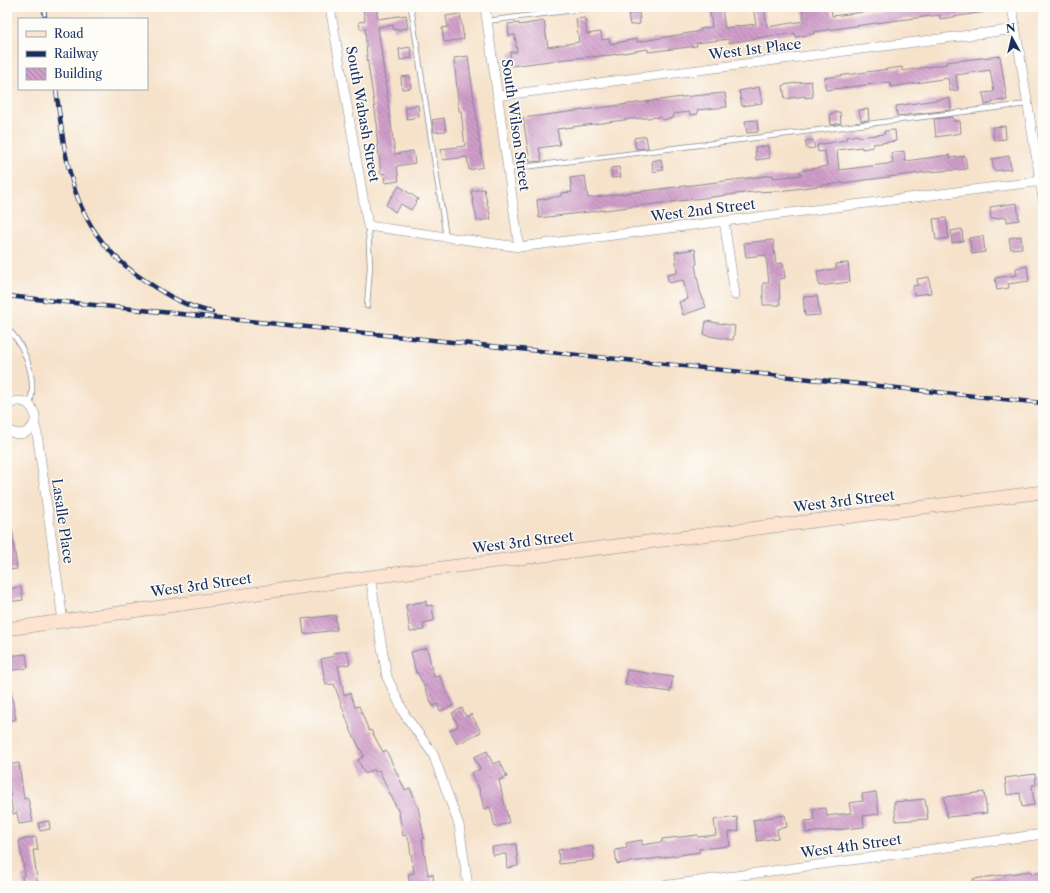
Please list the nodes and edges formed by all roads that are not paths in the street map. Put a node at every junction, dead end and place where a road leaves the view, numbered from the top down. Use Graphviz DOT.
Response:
graph roads {
  1 [pos="330,7"];
  2 [pos="411,7"];
  3 [pos="484,7"];
  4 [pos="596,7"];
  5 [pos="1012,7"];
  6 [pos="486,21"];
  7 [pos="1016,29"];
  8 [pos="497,96"];
  9 [pos="1027,104"];
  10 [pos="508,169"];
  11 [pos="1041,181"];
  12 [pos="1043,199"];
  13 [pos="724,221"];
  14 [pos="368,226"];
  15 [pos="446,237"];
  16 [pos="519,248"];
  17 [pos="735,295"];
  18 [pos="367,306"];
  19 [pos="7,329"];
  20 [pos="30,405"];
  21 [pos="7,406"];
  22 [pos="34,424"];
  23 [pos="7,428"];
  24 [pos="1043,492"];
  25 [pos="370,578"];
  26 [pos="63,622"];
  27 [pos="7,629"];
  28 [pos="1043,834"];
  29 [pos="468,886"];
  30 [pos="662,886"];
  1 -- 14 [label="street, South Wabash Street"];
  2 -- 15 [label="lane"];
  3 -- 6 [label="street, South Wilson Street"];
  4 -- 6 [label="lane"];
  5 -- 7 [label="street"];
  6 -- 8 [label="street, South Wilson Street"];
  7 -- 8 [label="street, West 1st Place"];
  7 -- 9 [label="street"];
  8 -- 10 [label="street, South Wilson Street"];
  9 -- 10 [label="lane"];
  9 -- 11 [label="street"];
  10 -- 16 [label="street, South Wilson Street"];
  11 -- 12 [label="street"];
  11 -- 13 [label="street, West 2nd Street"];
  13 -- 16 [label="street, West 2nd Street"];
  13 -- 17 [label="street"];
  14 -- 15 [label="street, West 2nd Street"];
  14 -- 18 [label="lane"];
  15 -- 16 [label="street, West 2nd Street"];
  19 -- 20 [label="lane"];
  20 -- 21 [label="street"];
  20 -- 22 [label="street, Lasalle Place"];
  22 -- 23 [label="street"];
  22 -- 26 [label="street, Lasalle Place"];
  24 -- 25 [label="street, West 3rd Street"];
  25 -- 26 [label="street, West 3rd Street"];
  25 -- 29 [label="street"];
  26 -- 27 [label="street, West 3rd Street"];
  28 -- 30 [label="street, West 4th Street"];
}
